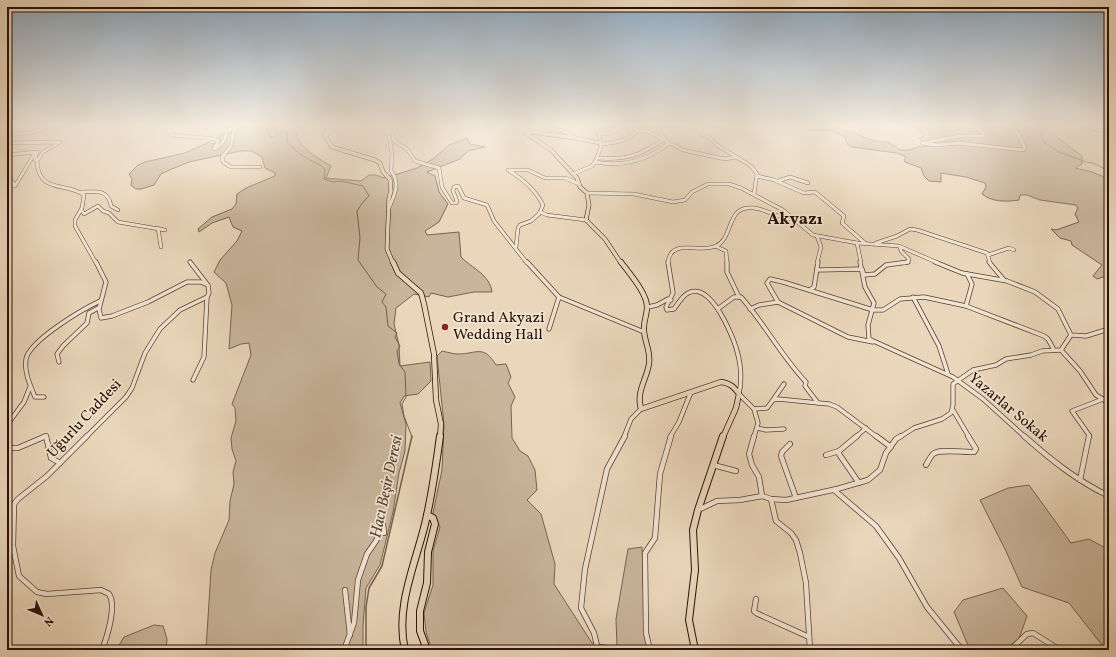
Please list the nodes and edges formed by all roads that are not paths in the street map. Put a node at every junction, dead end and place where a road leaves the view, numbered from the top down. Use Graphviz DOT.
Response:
graph roads {
  1 [pos="33,156"];
  2 [pos="36,156"];
  3 [pos="41,156"];
  4 [pos="223,156"];
  5 [pos="361,156"];
  6 [pos="393,156"];
  7 [pos="412,156"];
  8 [pos="556,156"];
  9 [pos="639,156"];
  10 [pos="652,156"];
  11 [pos="709,156"];
  12 [pos="736,157"];
  13 [pos="596,158"];
  14 [pos="37,161"];
  15 [pos="595,162"];
  16 [pos="260,167"];
  17 [pos="573,174"];
  18 [pos="757,176"];
  19 [pos="10,179"];
  20 [pos="777,181"];
  21 [pos="808,183"];
  22 [pos="579,184"];
  23 [pos="13,186"];
  24 [pos="7,187"];
  25 [pos="81,192"];
  26 [pos="587,194"];
  27 [pos="754,194"];
  28 [pos="81,209"];
  29 [pos="389,209"];
  30 [pos="118,210"];
  31 [pos="540,212"];
  32 [pos="792,219"];
  33 [pos="586,220"];
  34 [pos="158,228"];
  35 [pos="165,230"];
  36 [pos="817,236"];
  37 [pos="856,243"];
  38 [pos="866,243"];
  39 [pos="873,244"];
  40 [pos="714,246"];
  41 [pos="900,246"];
  42 [pos="161,247"];
  43 [pos="516,247"];
  44 [pos="1014,250"];
  45 [pos="988,255"];
  46 [pos="190,262"];
  47 [pos="817,270"];
  48 [pos="967,274"];
  49 [pos="864,275"];
  50 [pos="1005,280"];
  51 [pos="208,285"];
  52 [pos="811,289"];
  53 [pos="739,296"];
  54 [pos="207,297"];
  55 [pos="559,297"];
  56 [pos="913,297"];
  57 [pos="671,300"];
  58 [pos="100,301"];
  59 [pos="778,302"];
  60 [pos="966,306"];
  61 [pos="648,307"];
  62 [pos="98,308"];
  63 [pos="719,308"];
  64 [pos="750,309"];
  65 [pos="872,310"];
  66 [pos="549,329"];
  67 [pos="1109,329"];
  68 [pos="644,332"];
  69 [pos="1071,335"];
  70 [pos="873,342"];
  71 [pos="1054,350"];
  72 [pos="1061,350"];
  73 [pos="59,362"];
  74 [pos="948,374"];
  75 [pos="193,380"];
  76 [pos="957,381"];
  77 [pos="784,384"];
  78 [pos="30,387"];
  79 [pos="691,392"];
  80 [pos="739,394"];
  81 [pos="44,397"];
  82 [pos="773,400"];
  83 [pos="1103,400"];
  84 [pos="818,403"];
  85 [pos="1109,403"];
  86 [pos="641,409"];
  87 [pos="754,409"];
  88 [pos="953,410"];
  89 [pos="7,425"];
  90 [pos="757,428"];
  91 [pos="866,428"];
  92 [pos="784,429"];
  93 [pos="790,444"];
  94 [pos="890,447"];
  95 [pos="7,448"];
  96 [pos="839,450"];
  97 [pos="826,455"];
  98 [pos="60,463"];
  99 [pos="713,465"];
  100 [pos="926,465"];
  101 [pos="736,471"];
  102 [pos="1080,480"];
  103 [pos="858,483"];
  104 [pos="834,490"];
  105 [pos="762,496"];
  106 [pos="1109,496"];
  107 [pos="796,498"];
  108 [pos="771,499"];
  109 [pos="698,510"];
  110 [pos="427,515"];
  111 [pos="384,533"];
  112 [pos="345,590"];
  113 [pos="756,600"];
  114 [pos="350,636"];
  115 [pos="808,637"];
  116 [pos="102,650"];
  117 [pos="344,650"];
  118 [pos="405,650"];
  119 [pos="427,650"];
  120 [pos="598,650"];
  121 [pos="650,650"];
  122 [pos="695,650"];
  123 [pos="810,650"];
  124 [pos="962,650"];
  125 [pos="1010,650"];
  126 [pos="1060,650"];
  1 -- 23 [label="street"];
  2 -- 14 [label="street"];
  3 -- 14 [label="street"];
  4 -- 16 [label="street"];
  5 -- 29 [label="main road"];
  6 -- 29 [label="street"];
  7 -- 43 [label="street"];
  8 -- 17 [label="main road"];
  9 -- 13 [label="street"];
  10 -- 15 [label="street"];
  11 -- 12 [label="street"];
  12 -- 18 [label="street"];
  13 -- 15 [label="street"];
  14 -- 25 [label="street"];
  15 -- 17 [label="street"];
  17 -- 22 [label="main road"];
  18 -- 20 [label="street"];
  18 -- 27 [label="street"];
  19 -- 23 [label="street"];
  20 -- 21 [label="street"];
  20 -- 38 [label="street"];
  22 -- 26 [label="main road"];
  22 -- 31 [label="street"];
  23 -- 24 [label="street"];
  25 -- 28 [label="street"];
  25 -- 30 [label="street"];
  26 -- 27 [label="street"];
  26 -- 33 [label="main road"];
  27 -- 32 [label="street"];
  28 -- 34 [label="street"];
  28 -- 58 [label="street"];
  29 -- 110 [label="main road"];
  31 -- 33 [label="street"];
  31 -- 43 [label="street"];
  32 -- 36 [label="street"];
  32 -- 40 [label="street"];
  33 -- 61 [label="main road"];
  34 -- 35 [label="street"];
  34 -- 42 [label="street"];
  36 -- 37 [label="street"];
  36 -- 47 [label="street"];
  37 -- 38 [label="street"];
  37 -- 49 [label="street"];
  38 -- 39 [label="street"];
  39 -- 41 [label="street"];
  39 -- 45 [label="street"];
  40 -- 53 [label="street"];
  40 -- 57 [label="street"];
  41 -- 48 [label="street"];
  41 -- 49 [label="street"];
  43 -- 55 [label="street"];
  44 -- 45 [label="street"];
  45 -- 50 [label="street"];
  46 -- 51 [label="street"];
  47 -- 49 [label="street"];
  47 -- 52 [label="street"];
  48 -- 50 [label="street"];
  48 -- 60 [label="street"];
  49 -- 65 [label="street"];
  50 -- 69 [label="street"];
  51 -- 54 [label="street"];
  51 -- 62 [label="street"];
  52 -- 59 [label="street"];
  52 -- 65 [label="street"];
  53 -- 63 [label="street"];
  53 -- 64 [label="street"];
  54 -- 75 [label="street"];
  54 -- 98 [label="street, Uğurlu Caddesi"];
  55 -- 66 [label="street"];
  55 -- 68 [label="street"];
  56 -- 60 [label="street"];
  56 -- 65 [label="street"];
  56 -- 74 [label="street"];
  57 -- 61 [label="street"];
  57 -- 63 [label="street"];
  58 -- 62 [label="street"];
  58 -- 78 [label="street"];
  59 -- 64 [label="street"];
  59 -- 70 [label="street, Yazarlar Sokak"];
  60 -- 71 [label="street"];
  61 -- 68 [label="main road"];
  62 -- 73 [label="street"];
  63 -- 80 [label="street"];
  64 -- 84 [label="street"];
  65 -- 70 [label="street"];
  67 -- 69 [label="street"];
  68 -- 86 [label="main road"];
  69 -- 72 [label="street"];
  70 -- 74 [label="street, Yazarlar Sokak"];
  71 -- 72 [label="street"];
  71 -- 76 [label="street"];
  72 -- 83 [label="street"];
  74 -- 76 [label="street, Yazarlar Sokak"];
  76 -- 88 [label="street"];
  76 -- 102 [label="street, Yazarlar Sokak"];
  77 -- 82 [label="street"];
  78 -- 81 [label="street"];
  78 -- 89 [label="street"];
  79 -- 80 [label="main road"];
  79 -- 86 [label="main road"];
  79 -- 121 [label="street"];
  80 -- 87 [label="street"];
  80 -- 99 [label="main road"];
  82 -- 84 [label="street"];
  82 -- 87 [label="street"];
  83 -- 85 [label="street"];
  83 -- 102 [label="street"];
  84 -- 91 [label="street"];
  86 -- 120 [label="street"];
  87 -- 90 [label="street"];
  88 -- 94 [label="street"];
  88 -- 100 [label="street"];
  90 -- 92 [label="street"];
  90 -- 105 [label="street"];
  91 -- 94 [label="street"];
  91 -- 96 [label="street"];
  93 -- 107 [label="street"];
  94 -- 103 [label="street"];
  95 -- 98 [label="street"];
  96 -- 97 [label="street"];
  96 -- 103 [label="street"];
  98 -- 116 [label="street, Uğurlu Caddesi"];
  99 -- 101 [label="street"];
  99 -- 109 [label="main road"];
  102 -- 106 [label="street, Yazarlar Sokak"];
  103 -- 104 [label="street"];
  104 -- 107 [label="street"];
  104 -- 124 [label="street"];
  105 -- 108 [label="street"];
  105 -- 109 [label="street"];
  107 -- 108 [label="street"];
  108 -- 115 [label="street"];
  109 -- 122 [label="main road"];
  110 -- 118 [label="main road"];
  110 -- 119 [label="main road"];
  111 -- 114 [label="street"];
  112 -- 114 [label="street"];
  113 -- 115 [label="street"];
  114 -- 117 [label="street"];
  115 -- 123 [label="street"];
  125 -- 126 [label="street"];
}
